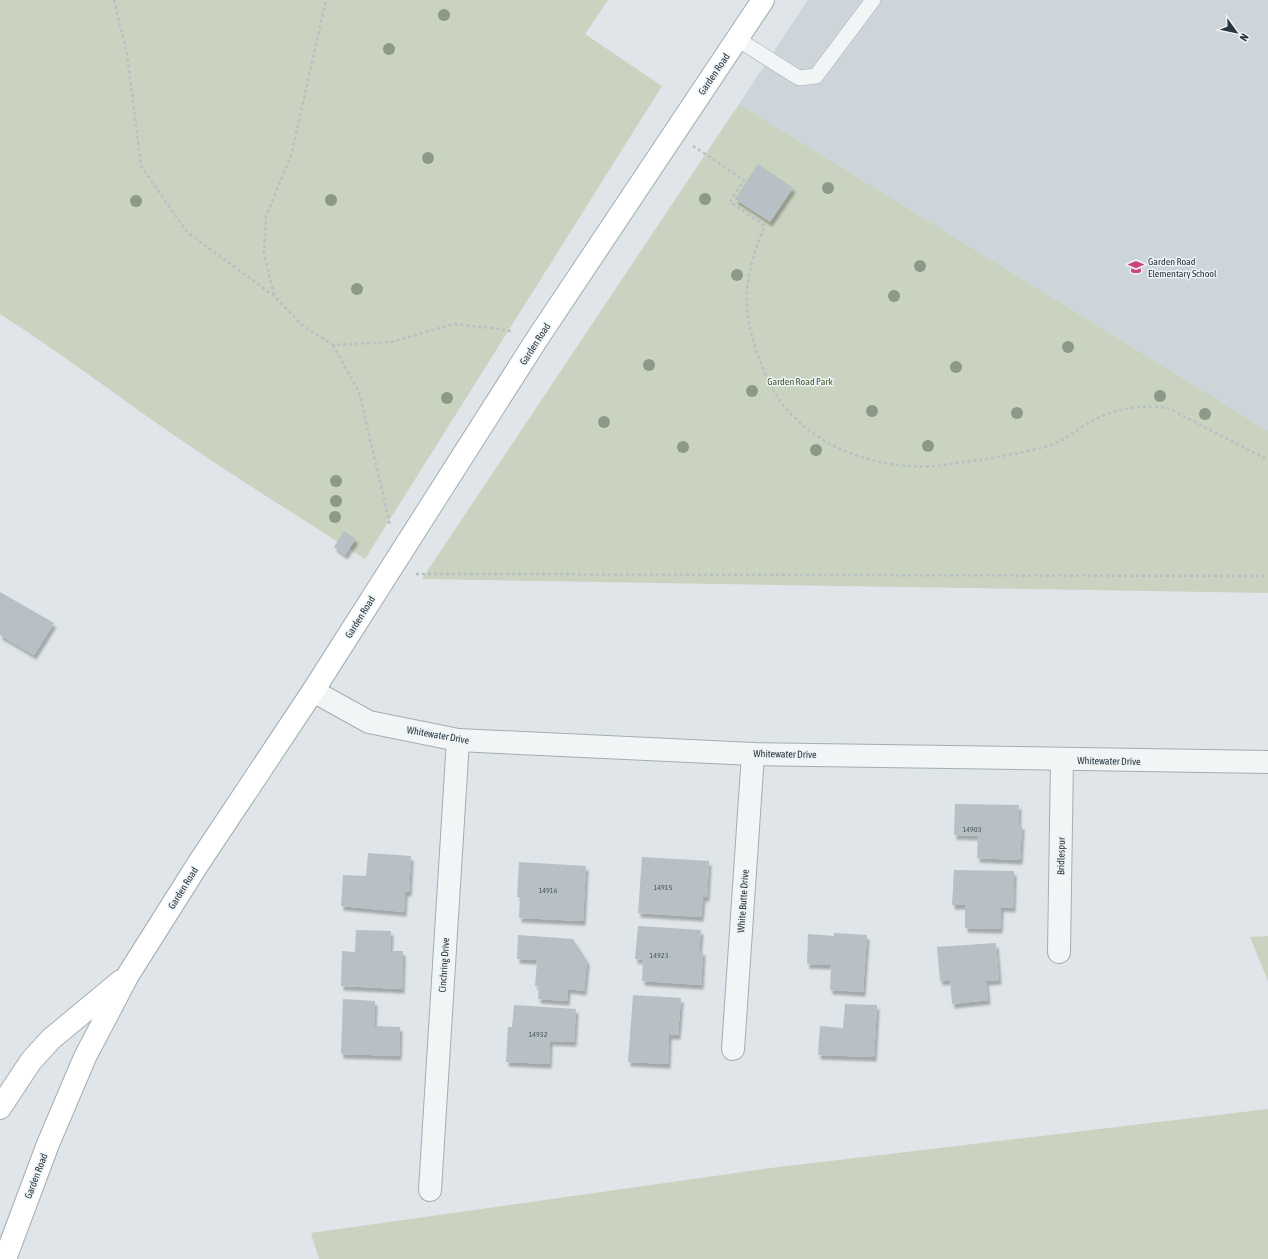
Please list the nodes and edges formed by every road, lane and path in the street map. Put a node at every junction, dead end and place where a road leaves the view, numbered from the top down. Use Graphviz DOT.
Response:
graph roads {
  1 [pos="114,0"];
  2 [pos="326,0"];
  3 [pos="763,0"];
  4 [pos="873,0"];
  5 [pos="737,39"];
  6 [pos="675,133"];
  7 [pos="274,296"];
  8 [pos="537,339"];
  9 [pos="333,345"];
  10 [pos="1268,460"];
  11 [pos="392,566"];
  12 [pos="1268,576"];
  13 [pos="313,691"];
  14 [pos="458,740"];
  15 [pos="753,754"];
  16 [pos="1062,760"];
  17 [pos="1268,762"];
  18 [pos="1059,952"];
  19 [pos="128,975"];
  20 [pos="733,1049"];
  21 [pos="0,1108"];
  22 [pos="430,1190"];
  23 [pos="6,1259"];
  1 -- 7 [label="path"];
  2 -- 7 [label="path"];
  3 -- 5 [label="street, Garden Road"];
  4 -- 5 [label="lane"];
  5 -- 6 [label="street, Garden Road"];
  6 -- 8 [label="street, Garden Road"];
  6 -- 10 [label="path"];
  7 -- 9 [label="path"];
  8 -- 9 [label="path"];
  8 -- 11 [label="street, Garden Road"];
  9 -- 11 [label="path"];
  11 -- 12 [label="path"];
  11 -- 13 [label="street, Garden Road"];
  13 -- 14 [label="street, Whitewater Drive"];
  13 -- 19 [label="street, Garden Road"];
  14 -- 15 [label="street, Whitewater Drive"];
  14 -- 22 [label="street, Cinchring Drive"];
  15 -- 16 [label="street, Whitewater Drive"];
  15 -- 20 [label="street, White Butte Drive"];
  16 -- 17 [label="street, Whitewater Drive"];
  16 -- 18 [label="street, Bridlespur"];
  19 -- 21 [label="street"];
  19 -- 23 [label="street, Garden Road"];
}
